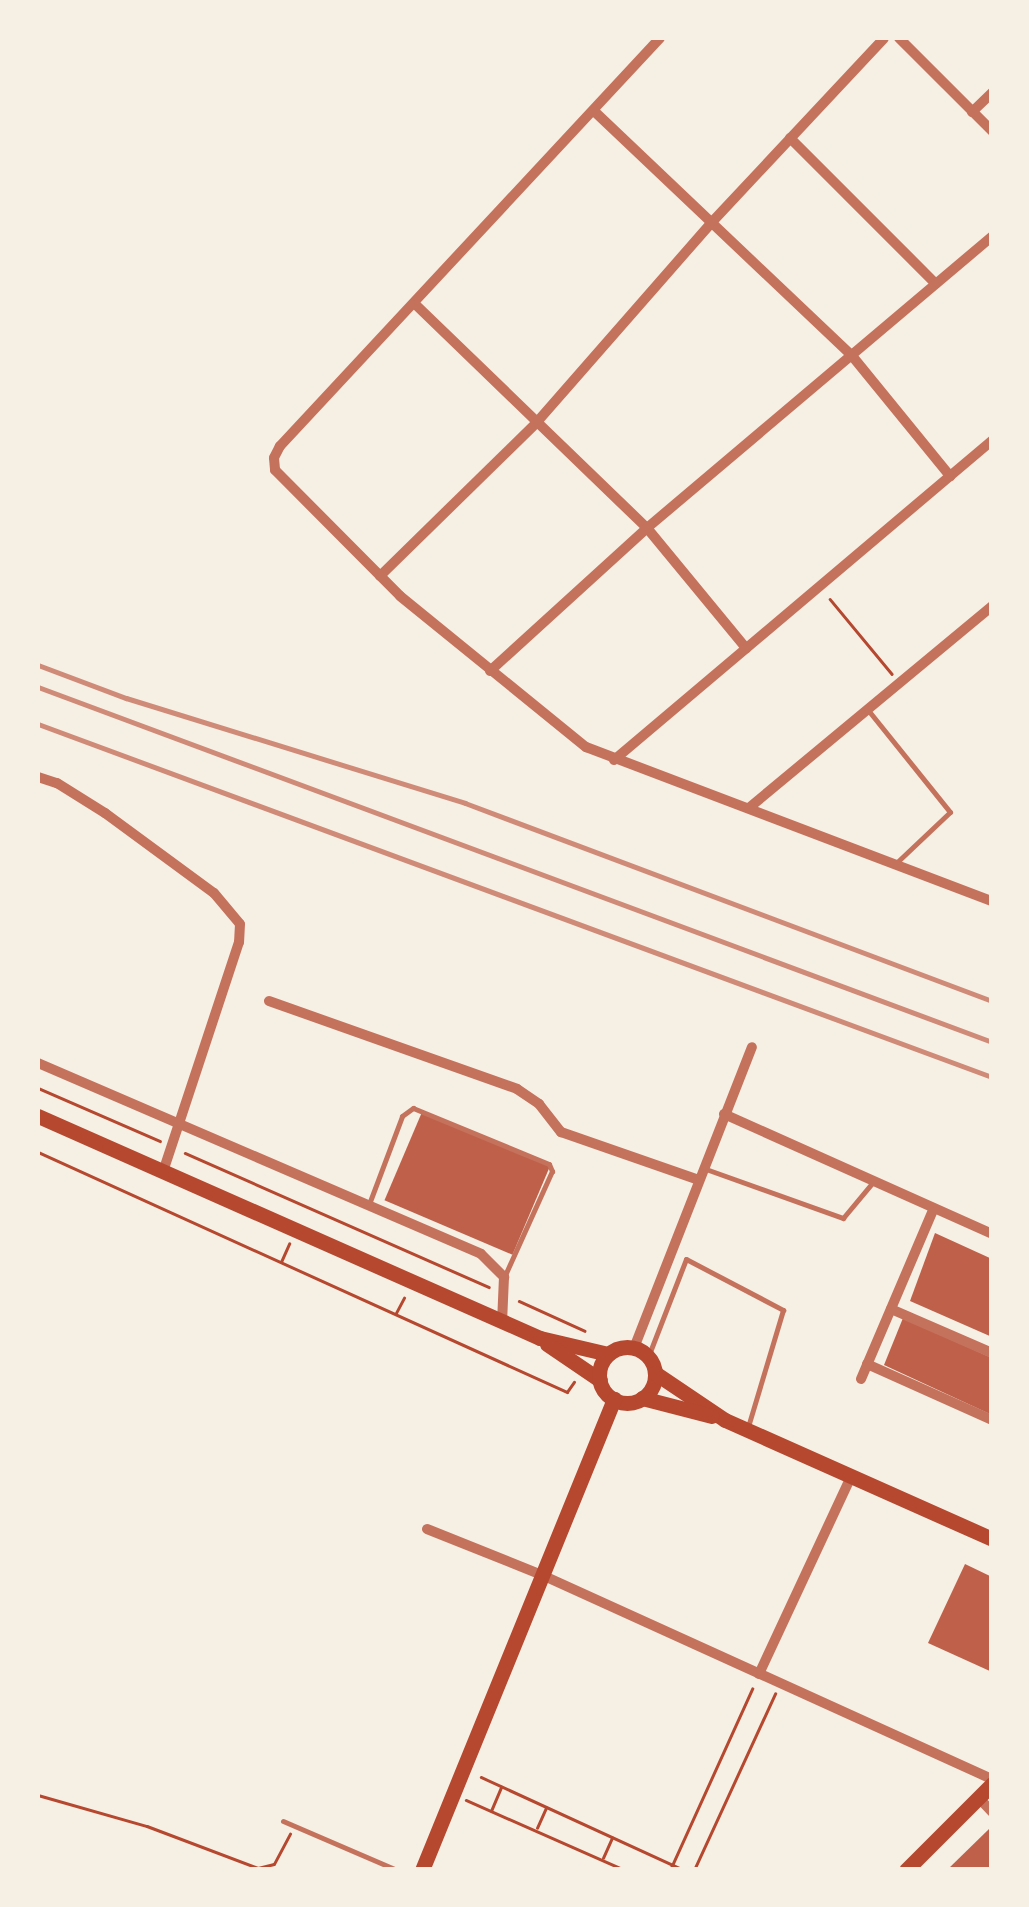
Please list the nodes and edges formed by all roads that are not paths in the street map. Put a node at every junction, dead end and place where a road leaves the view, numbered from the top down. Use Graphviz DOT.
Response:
graph roads {
  1 [pos="660,38"];
  2 [pos="884,38"];
  3 [pos="899,38"];
  4 [pos="992,93"];
  5 [pos="594,111"];
  6 [pos="972,112"];
  7 [pos="992,132"];
  8 [pos="790,138"];
  9 [pos="713,220"];
  10 [pos="992,236"];
  11 [pos="936,284"];
  12 [pos="416,304"];
  13 [pos="853,357"];
  14 [pos="538,422"];
  15 [pos="992,442"];
  16 [pos="950,476"];
  17 [pos="647,528"];
  18 [pos="380,576"];
  19 [pos="992,606"];
  20 [pos="746,648"];
  21 [pos="490,670"];
  22 [pos="868,710"];
  23 [pos="614,760"];
  24 [pos="38,777"];
  25 [pos="750,807"];
  26 [pos="895,864"];
  27 [pos="992,901"];
  28 [pos="269,1002"];
  29 [pos="752,1046"];
  30 [pos="38,1063"];
  31 [pos="724,1114"];
  32 [pos="38,1116"];
  33 [pos="178,1125"];
  34 [pos="704,1168"];
  35 [pos="163,1172"];
  36 [pos="699,1180"];
  37 [pos="873,1182"];
  38 [pos="369,1204"];
  39 [pos="933,1210"];
  40 [pos="992,1234"];
  41 [pos="504,1278"];
  42 [pos="890,1309"];
  43 [pos="502,1322"];
  44 [pos="540,1338"];
  45 [pos="600,1353"];
  46 [pos="992,1353"];
  47 [pos="646,1359"];
  48 [pos="867,1364"];
  49 [pos="861,1378"];
  50 [pos="600,1380"];
  51 [pos="642,1398"];
  52 [pos="614,1399"];
  53 [pos="725,1420"];
  54 [pos="992,1420"];
  55 [pos="747,1430"];
  56 [pos="850,1479"];
  57 [pos="427,1529"];
  58 [pos="992,1540"];
  59 [pos="542,1575"];
  60 [pos="759,1674"];
  61 [pos="992,1782"];
  62 [pos="978,1798"];
  63 [pos="992,1812"];
  64 [pos="284,1821"];
  65 [pos="397,1870"];
  66 [pos="422,1870"];
  67 [pos="906,1870"];
  1 -- 5 [label="street"];
  2 -- 8 [label="street"];
  3 -- 6 [label="street"];
  4 -- 6 [label="street"];
  5 -- 9 [label="street"];
  5 -- 12 [label="street"];
  6 -- 7 [label="street"];
  8 -- 9 [label="street"];
  8 -- 11 [label="street"];
  9 -- 13 [label="street"];
  9 -- 14 [label="street"];
  10 -- 11 [label="street"];
  11 -- 13 [label="street"];
  12 -- 14 [label="street"];
  12 -- 18 [label="street"];
  13 -- 16 [label="street"];
  13 -- 17 [label="street"];
  14 -- 17 [label="street"];
  14 -- 18 [label="street"];
  15 -- 16 [label="street"];
  16 -- 20 [label="street"];
  17 -- 20 [label="street"];
  17 -- 21 [label="street"];
  18 -- 21 [label="street"];
  19 -- 22 [label="street"];
  20 -- 23 [label="street"];
  21 -- 23 [label="street"];
  22 -- 25 [label="street"];
  22 -- 26 [label="lane"];
  23 -- 25 [label="street"];
  24 -- 33 [label="street"];
  25 -- 26 [label="street"];
  26 -- 27 [label="street"];
  28 -- 36 [label="street"];
  29 -- 31 [label="street"];
  30 -- 33 [label="street"];
  31 -- 34 [label="street"];
  31 -- 37 [label="street"];
  32 -- 35 [label="main road"];
  33 -- 35 [label="street"];
  33 -- 38 [label="street"];
  34 -- 36 [label="street"];
  34 -- 37 [label="lane"];
  35 -- 43 [label="main road"];
  36 -- 47 [label="street"];
  37 -- 39 [label="street"];
  38 -- 41 [label="street"];
  38 -- 41 [label="lane"];
  39 -- 40 [label="street"];
  39 -- 42 [label="street"];
  41 -- 43 [label="street"];
  42 -- 46 [label="street"];
  42 -- 48 [label="street"];
  43 -- 44 [label="main road"];
  44 -- 45 [label="main road"];
  44 -- 50 [label="main road"];
  45 -- 47 [label="main road"];
  45 -- 50 [label="main road"];
  47 -- 51 [label="main road"];
  47 -- 53 [label="main road"];
  47 -- 55 [label="lane"];
  48 -- 49 [label="street"];
  48 -- 54 [label="street"];
  50 -- 52 [label="main road"];
  51 -- 52 [label="main road"];
  51 -- 53 [label="main road"];
  52 -- 59 [label="main road"];
  53 -- 55 [label="main road"];
  55 -- 56 [label="main road"];
  56 -- 58 [label="main road"];
  56 -- 60 [label="street"];
  57 -- 59 [label="street"];
  59 -- 60 [label="street"];
  59 -- 66 [label="main road"];
  60 -- 61 [label="street"];
  61 -- 62 [label="main road"];
  62 -- 63 [label="street"];
  62 -- 67 [label="main road"];
  64 -- 65 [label="lane"];
}
